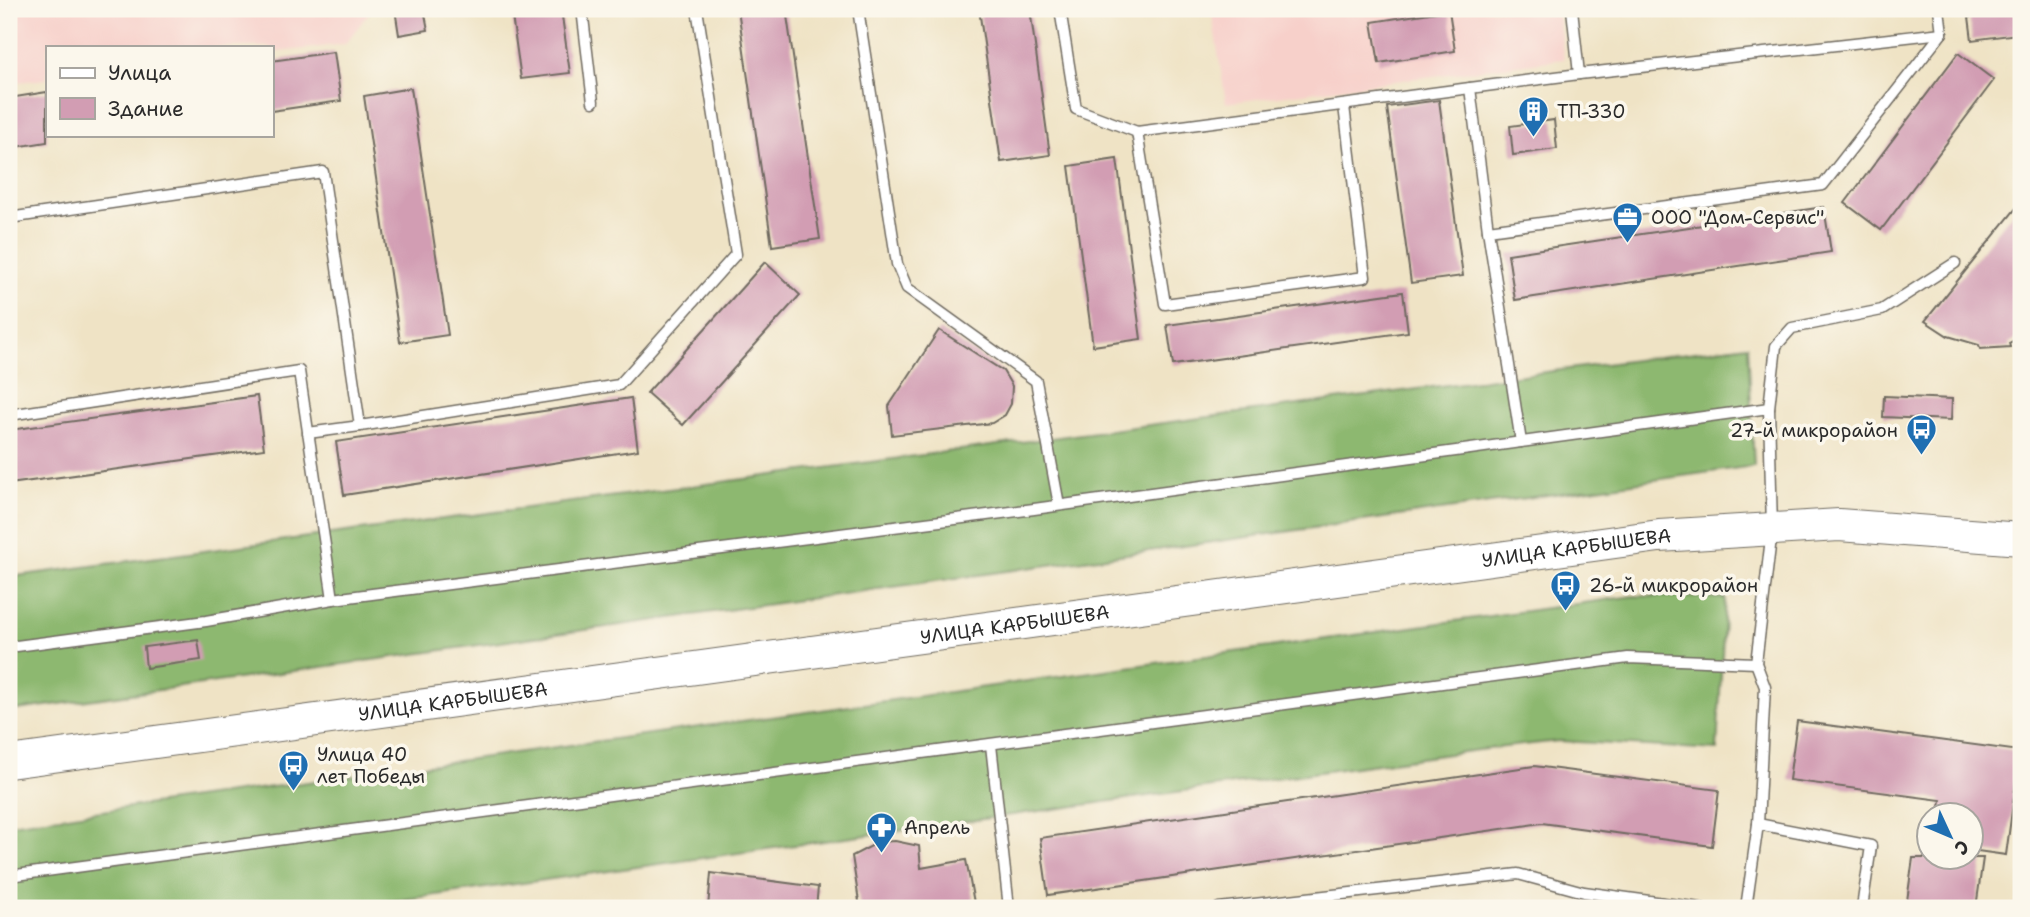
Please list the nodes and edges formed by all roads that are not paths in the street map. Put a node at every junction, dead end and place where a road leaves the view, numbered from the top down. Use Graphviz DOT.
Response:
graph roads {
  1 [pos="582,9"];
  2 [pos="697,9"];
  3 [pos="858,9"];
  4 [pos="1060,9"];
  5 [pos="1572,9"];
  6 [pos="1939,9"];
  7 [pos="1942,33"];
  8 [pos="1579,74"];
  9 [pos="1469,88"];
  10 [pos="593,102"];
  11 [pos="1344,106"];
  12 [pos="1137,132"];
  13 [pos="9,218"];
  14 [pos="1488,230"];
  15 [pos="1955,263"];
  16 [pos="1769,408"];
  17 [pos="9,415"];
  18 [pos="360,426"];
  19 [pos="309,433"];
  20 [pos="1521,442"];
  21 [pos="1059,505"];
  22 [pos="1772,530"];
  23 [pos="2021,539"];
  24 [pos="333,599"];
  25 [pos="9,647"];
  26 [pos="1756,663"];
  27 [pos="991,745"];
  28 [pos="9,762"];
  29 [pos="1758,824"];
  30 [pos="9,876"];
  31 [pos="1009,908"];
  32 [pos="1225,908"];
  33 [pos="1700,908"];
  34 [pos="1746,908"];
  35 [pos="1862,908"];
  1 -- 10 [label="lane"];
  2 -- 18 [label="lane"];
  3 -- 21 [label="lane"];
  4 -- 12 [label="lane"];
  5 -- 8 [label="lane"];
  6 -- 7 [label="lane"];
  7 -- 8 [label="lane"];
  7 -- 14 [label="lane"];
  8 -- 9 [label="lane"];
  9 -- 11 [label="lane"];
  9 -- 14 [label="lane"];
  11 -- 12 [label="lane"];
  11 -- 12 [label="lane"];
  13 -- 18 [label="lane"];
  14 -- 20 [label="lane"];
  15 -- 16 [label="lane"];
  16 -- 20 [label="lane"];
  16 -- 22 [label="lane"];
  17 -- 19 [label="lane"];
  18 -- 19 [label="lane"];
  19 -- 24 [label="lane"];
  20 -- 21 [label="lane"];
  21 -- 24 [label="lane"];
  22 -- 23 [label="street, УЛИЦА КАРБЫШЕВА"];
  22 -- 26 [label="lane"];
  22 -- 28 [label="street, УЛИЦА КАРБЫШЕВА"];
  24 -- 25 [label="lane"];
  26 -- 27 [label="lane"];
  26 -- 29 [label="lane"];
  27 -- 30 [label="lane"];
  27 -- 31 [label="lane"];
  29 -- 34 [label="lane"];
  29 -- 35 [label="lane"];
  32 -- 33 [label="lane"];
}
